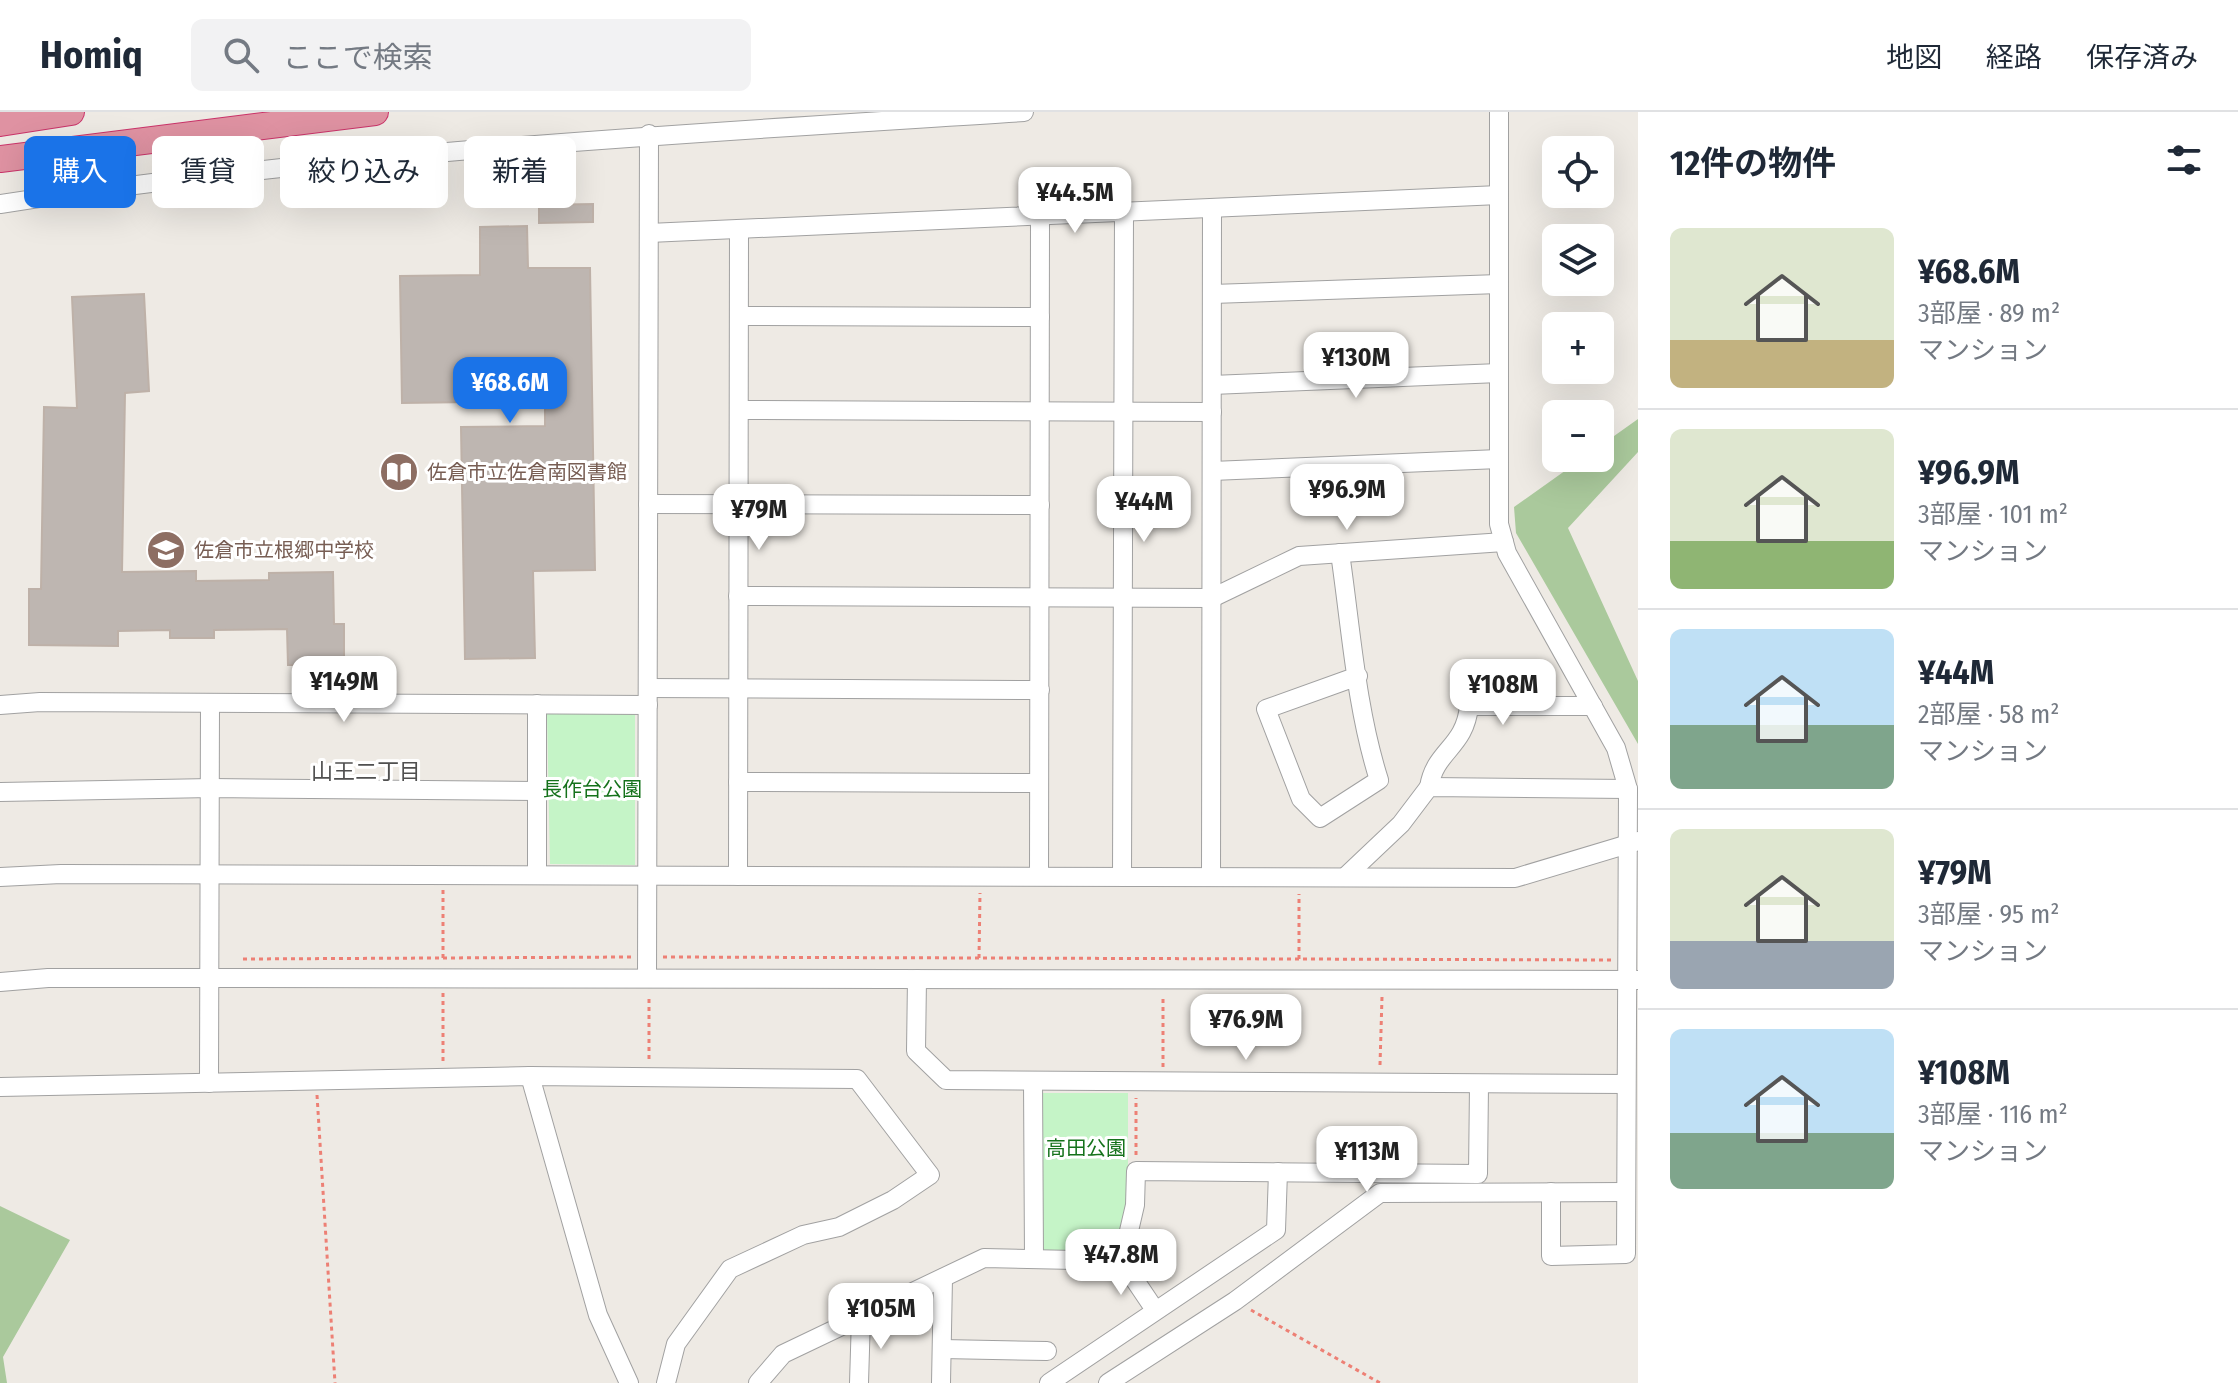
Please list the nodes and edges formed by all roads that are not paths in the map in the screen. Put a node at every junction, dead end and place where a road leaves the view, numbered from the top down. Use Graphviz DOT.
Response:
graph roads {
  1 [pos="71,112"];
  2 [pos="375,112"];
  3 [pos="1024,112"];
  4 [pos="1499,112"];
  5 [pos="998,113"];
  6 [pos="0,123"];
  7 [pos="649,134"];
  8 [pos="0,159"];
  9 [pos="1499,195"];
  10 [pos="0,204"];
  11 [pos="1212,208"];
  12 [pos="1124,212"];
  13 [pos="1040,215"];
  14 [pos="739,229"];
  15 [pos="649,233"];
  16 [pos="1499,284"];
  17 [pos="1212,294"];
  18 [pos="739,316"];
  19 [pos="1040,317"];
  20 [pos="1499,373"];
  21 [pos="1212,385"];
  22 [pos="739,410"];
  23 [pos="1040,411"];
  24 [pos="1123,411"];
  25 [pos="1212,412"];
  26 [pos="1499,459"];
  27 [pos="1212,471"];
  28 [pos="648,504"];
  29 [pos="738,504"];
  30 [pos="1040,505"];
  31 [pos="1504,542"];
  32 [pos="1340,553"];
  33 [pos="738,596"];
  34 [pos="1040,597"];
  35 [pos="1123,598"];
  36 [pos="1212,598"];
  37 [pos="1358,676"];
  38 [pos="738,689"];
  39 [pos="1040,690"];
  40 [pos="648,696"];
  41 [pos="210,703"];
  42 [pos="537,704"];
  43 [pos="0,705"];
  44 [pos="1593,706"];
  45 [pos="738,782"];
  46 [pos="1039,783"];
  47 [pos="1429,787"];
  48 [pos="211,788"];
  49 [pos="1628,789"];
  50 [pos="537,791"];
  51 [pos="0,792"];
  52 [pos="1633,843"];
  53 [pos="211,874"];
  54 [pos="537,875"];
  55 [pos="648,875"];
  56 [pos="738,876"];
  57 [pos="1039,876"];
  58 [pos="0,877"];
  59 [pos="1122,877"];
  60 [pos="1211,877"];
  61 [pos="1345,877"];
  62 [pos="209,969"];
  63 [pos="917,979"];
  64 [pos="1632,980"];
  65 [pos="0,982"];
  66 [pos="648,987"];
  67 [pos="530,1076"];
  68 [pos="1033,1081"];
  69 [pos="209,1083"];
  70 [pos="1626,1084"];
  71 [pos="1479,1085"];
  72 [pos="0,1087"];
  73 [pos="1278,1172"];
  74 [pos="1551,1192"];
  75 [pos="1626,1192"];
  76 [pos="1034,1259"];
  77 [pos="1122,1261"];
  78 [pos="943,1278"];
  79 [pos="1155,1310"];
  80 [pos="861,1317"];
  81 [pos="942,1349"];
  82 [pos="1047,1351"];
  83 [pos="629,1383"];
  84 [pos="666,1383"];
  85 [pos="758,1383"];
  86 [pos="859,1383"];
  87 [pos="941,1383"];
  88 [pos="1049,1383"];
  89 [pos="1108,1383"];
  1 -- 6 [label="highway"];
  2 -- 8 [label="highway"];
  3 -- 5 [label="street"];
  4 -- 9 [label="street"];
  5 -- 7 [label="street"];
  7 -- 10 [label="street"];
  7 -- 15 [label="street"];
  9 -- 11 [label="street"];
  9 -- 16 [label="street"];
  11 -- 12 [label="street"];
  11 -- 17 [label="street"];
  12 -- 13 [label="street"];
  12 -- 24 [label="street"];
  13 -- 14 [label="street"];
  13 -- 19 [label="street"];
  14 -- 15 [label="street"];
  14 -- 18 [label="street"];
  15 -- 28 [label="street"];
  16 -- 17 [label="street"];
  16 -- 20 [label="street"];
  17 -- 21 [label="street"];
  18 -- 19 [label="street"];
  18 -- 22 [label="street"];
  19 -- 23 [label="street"];
  20 -- 21 [label="street"];
  20 -- 26 [label="street"];
  21 -- 25 [label="street"];
  22 -- 23 [label="street"];
  22 -- 29 [label="street"];
  23 -- 24 [label="street"];
  23 -- 30 [label="street"];
  24 -- 25 [label="street"];
  24 -- 35 [label="street"];
  25 -- 27 [label="street"];
  26 -- 27 [label="street"];
  26 -- 31 [label="street"];
  27 -- 36 [label="street"];
  28 -- 29 [label="street"];
  28 -- 40 [label="street"];
  29 -- 30 [label="street"];
  29 -- 33 [label="street"];
  30 -- 34 [label="street"];
  31 -- 32 [label="street"];
  31 -- 44 [label="street"];
  32 -- 36 [label="street"];
  32 -- 37 [label="street"];
  33 -- 34 [label="street"];
  33 -- 38 [label="street"];
  34 -- 35 [label="street"];
  34 -- 39 [label="street"];
  35 -- 36 [label="street"];
  35 -- 59 [label="street"];
  36 -- 60 [label="street"];
  37 -- 37 [label="street"];
  38 -- 39 [label="street"];
  38 -- 40 [label="street"];
  38 -- 45 [label="street"];
  39 -- 46 [label="street"];
  40 -- 42 [label="street"];
  40 -- 55 [label="street"];
  41 -- 42 [label="street"];
  41 -- 43 [label="street"];
  41 -- 48 [label="street"];
  42 -- 50 [label="street"];
  44 -- 47 [label="street"];
  44 -- 49 [label="street"];
  45 -- 46 [label="street"];
  45 -- 56 [label="street"];
  46 -- 57 [label="street"];
  47 -- 49 [label="street"];
  47 -- 61 [label="street"];
  48 -- 50 [label="street"];
  48 -- 51 [label="street"];
  48 -- 53 [label="street"];
  49 -- 52 [label="street"];
  50 -- 54 [label="street"];
  52 -- 61 [label="street"];
  52 -- 64 [label="street"];
  53 -- 54 [label="street"];
  53 -- 58 [label="street"];
  53 -- 62 [label="street"];
  54 -- 55 [label="street"];
  55 -- 56 [label="street"];
  55 -- 66 [label="street"];
  56 -- 57 [label="street"];
  57 -- 59 [label="street"];
  59 -- 60 [label="street"];
  60 -- 61 [label="street"];
  62 -- 65 [label="street"];
  62 -- 66 [label="street"];
  62 -- 69 [label="street"];
  63 -- 64 [label="street"];
  63 -- 66 [label="street"];
  63 -- 68 [label="street"];
  64 -- 70 [label="street"];
  67 -- 69 [label="street"];
  67 -- 83 [label="street"];
  67 -- 84 [label="street"];
  68 -- 71 [label="street"];
  68 -- 76 [label="street"];
  69 -- 72 [label="street"];
  70 -- 71 [label="street"];
  70 -- 75 [label="street"];
  71 -- 73 [label="street"];
  73 -- 77 [label="street"];
  73 -- 79 [label="street"];
  74 -- 75 [label="street"];
  74 -- 75 [label="street"];
  74 -- 89 [label="street"];
  76 -- 77 [label="street"];
  76 -- 78 [label="street"];
  77 -- 79 [label="street"];
  78 -- 80 [label="street"];
  78 -- 81 [label="street"];
  79 -- 88 [label="street"];
  80 -- 85 [label="street"];
  80 -- 86 [label="street"];
  81 -- 82 [label="street"];
  81 -- 87 [label="street"];
}
